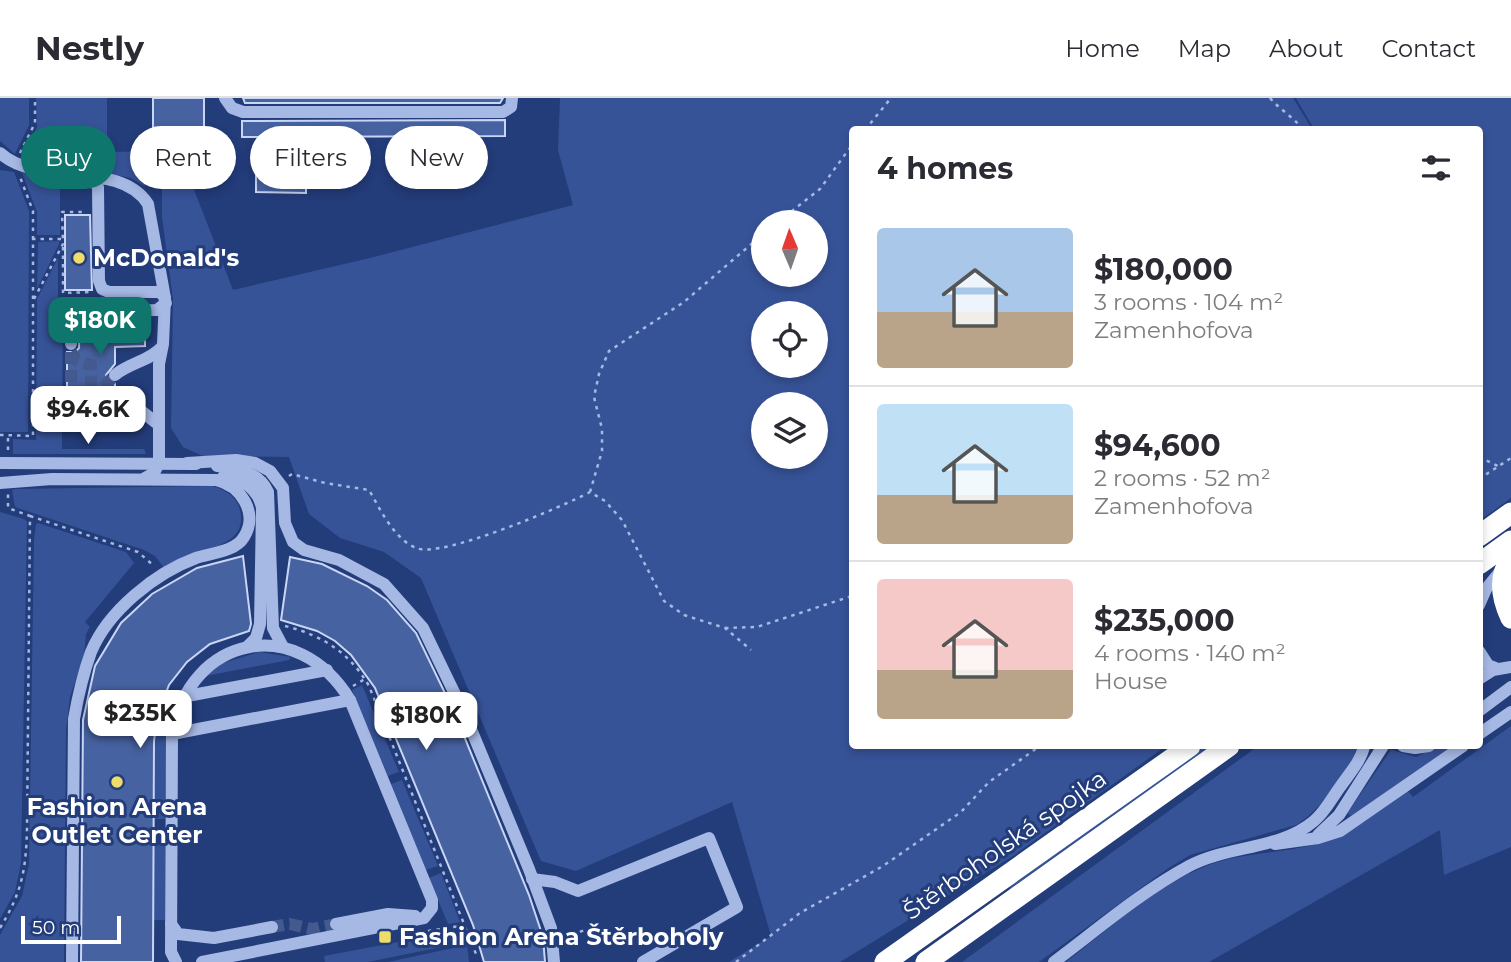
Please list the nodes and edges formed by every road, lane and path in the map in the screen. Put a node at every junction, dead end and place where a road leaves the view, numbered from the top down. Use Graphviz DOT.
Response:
graph roads {
  1 [pos="35,98"];
  2 [pos="225,98"];
  3 [pos="512,98"];
  4 [pos="891,98"];
  5 [pos="1270,98"];
  6 [pos="868,126"];
  7 [pos="1300,126"];
  8 [pos="849,149"];
  9 [pos="0,153"];
  10 [pos="19,164"];
  11 [pos="116,183"];
  12 [pos="98,189"];
  13 [pos="793,210"];
  14 [pos="94,212"];
  15 [pos="32,239"];
  16 [pos="63,240"];
  17 [pos="751,244"];
  18 [pos="94,292"];
  19 [pos="166,301"];
  20 [pos="33,302"];
  21 [pos="71,344"];
  22 [pos="163,344"];
  23 [pos="115,375"];
  24 [pos="71,400"];
  25 [pos="159,425"];
  26 [pos="0,435"];
  27 [pos="8,436"];
  28 [pos="1511,458"];
  29 [pos="4,459"];
  30 [pos="1483,459"];
  31 [pos="159,463"];
  32 [pos="187,463"];
  33 [pos="1499,466"];
  34 [pos="1483,476"];
  35 [pos="141,479"];
  36 [pos="188,479"];
  37 [pos="280,481"];
  38 [pos="6,487"];
  39 [pos="590,492"];
  40 [pos="0,508"];
  41 [pos="8,508"];
  42 [pos="1511,513"];
  43 [pos="30,516"];
  44 [pos="1483,533"];
  45 [pos="1510,554"];
  46 [pos="1483,563"];
  47 [pos="161,575"];
  48 [pos="1483,596"];
  49 [pos="849,597"];
  50 [pos="1511,618"];
  51 [pos="281,625"];
  52 [pos="725,628"];
  53 [pos="303,631"];
  54 [pos="300,639"];
  55 [pos="284,647"];
  56 [pos="246,648"];
  57 [pos="751,650"];
  58 [pos="1483,657"];
  59 [pos="1505,668"];
  60 [pos="327,670"];
  61 [pos="1483,677"];
  62 [pos="1511,687"];
  63 [pos="182,697"];
  64 [pos="350,700"];
  65 [pos="1483,708"];
  66 [pos="1511,712"];
  67 [pos="1483,731"];
  68 [pos="172,734"];
  69 [pos="1036,749"];
  70 [pos="1186,749"];
  71 [pos="1225,749"];
  72 [pos="1235,749"];
  73 [pos="1363,749"];
  74 [pos="1381,749"];
  75 [pos="1459,749"];
  76 [pos="1158,796"];
  77 [pos="1305,841"];
  78 [pos="1265,844"];
  79 [pos="533,879"];
  80 [pos="432,908"];
  81 [pos="603,923"];
  82 [pos="171,924"];
  83 [pos="335,925"];
  84 [pos="272,927"];
  85 [pos="0,928"];
  86 [pos="552,940"];
  87 [pos="480,950"];
  88 [pos="72,962"];
  89 [pos="176,962"];
  90 [pos="202,962"];
  91 [pos="554,962"];
  92 [pos="643,962"];
  93 [pos="736,962"];
  94 [pos="885,962"];
  95 [pos="926,962"];
  96 [pos="1054,962"];
  1 -- 10 [label="path"];
  2 -- 3 [label="street"];
  4 -- 6 [label="path"];
  5 -- 7 [label="path"];
  8 -- 13 [label="path"];
  9 -- 10 [label="street"];
  10 -- 15 [label="path"];
  11 -- 19 [label="street"];
  12 -- 19 [label="street"];
  14 -- 16 [label="path"];
  15 -- 16 [label="path"];
  15 -- 20 [label="path"];
  16 -- 18 [label="path"];
  16 -- 20 [label="path"];
  17 -- 39 [label="path"];
  19 -- 21 [label="street"];
  19 -- 22 [label="street"];
  20 -- 27 [label="path"];
  22 -- 23 [label="street"];
  22 -- 25 [label="street"];
  24 -- 25 [label="street"];
  25 -- 31 [label="street"];
  26 -- 27 [label="path"];
  27 -- 29 [label="path"];
  28 -- 33 [label="path"];
  29 -- 31 [label="street"];
  30 -- 33 [label="path"];
  31 -- 32 [label="street"];
  31 -- 35 [label="street"];
  32 -- 37 [label="street"];
  32 -- 55 [label="street"];
  33 -- 34 [label="path"];
  35 -- 36 [label="street"];
  35 -- 38 [label="street"];
  36 -- 47 [label="street"];
  36 -- 56 [label="street"];
  37 -- 39 [label="path"];
  37 -- 79 [label="street"];
  38 -- 41 [label="path"];
  39 -- 52 [label="path"];
  40 -- 41 [label="path"];
  41 -- 43 [label="path"];
  42 -- 44 [label="highway"];
  43 -- 47 [label="path"];
  43 -- 85 [label="path"];
  45 -- 46 [label="highway"];
  45 -- 48 [label="street"];
  45 -- 50 [label="highway"];
  47 -- 88 [label="street"];
  49 -- 52 [label="path"];
  51 -- 53 [label="path"];
  52 -- 57 [label="path"];
  53 -- 54 [label="path"];
  53 -- 87 [label="path"];
  55 -- 56 [label="street"];
  55 -- 60 [label="street"];
  56 -- 63 [label="street"];
  58 -- 59 [label="street"];
  59 -- 61 [label="street"];
  60 -- 63 [label="street"];
  60 -- 64 [label="street"];
  62 -- 65 [label="street"];
  63 -- 68 [label="street"];
  64 -- 68 [label="street"];
  64 -- 80 [label="street"];
  66 -- 67 [label="street"];
  68 -- 82 [label="street"];
  69 -- 93 [label="path"];
  70 -- 94 [label="highway, Štěrboholská spojka"];
  71 -- 76 [label="highway, Štěrboholská spojka"];
  72 -- 76 [label="highway"];
  73 -- 78 [label="street"];
  74 -- 77 [label="street"];
  75 -- 77 [label="street"];
  76 -- 95 [label="highway, Štěrboholská spojka"];
  77 -- 78 [label="street"];
  78 -- 96 [label="street"];
  79 -- 86 [label="street"];
  79 -- 92 [label="street"];
  80 -- 83 [label="street"];
  80 -- 90 [label="street"];
  81 -- 86 [label="path"];
  82 -- 84 [label="street"];
  82 -- 89 [label="street"];
  86 -- 91 [label="street"];
}
